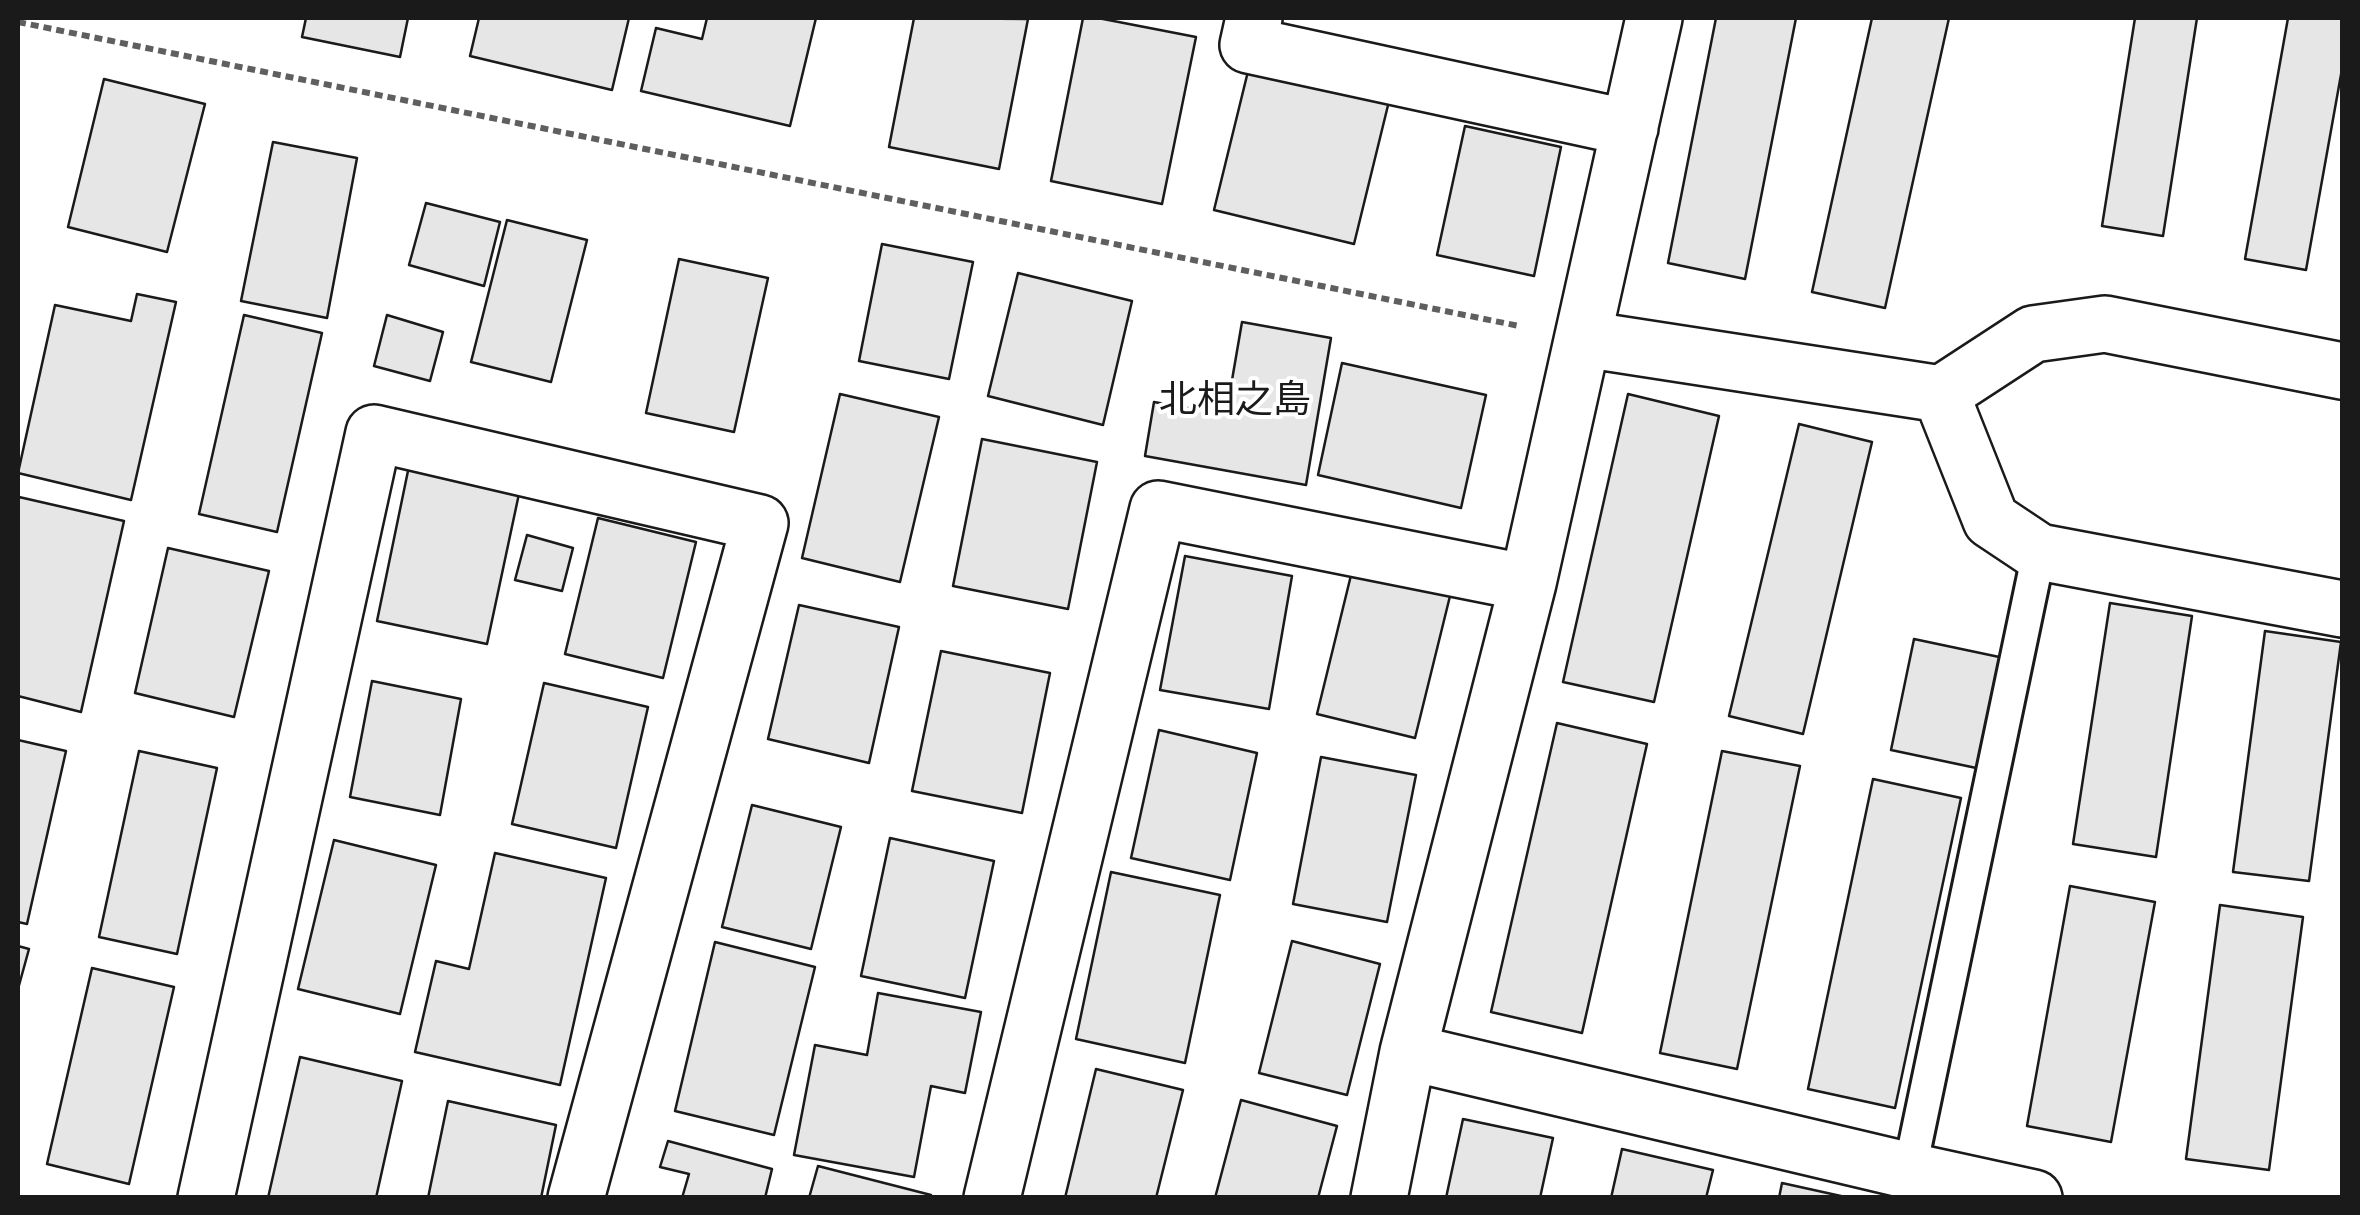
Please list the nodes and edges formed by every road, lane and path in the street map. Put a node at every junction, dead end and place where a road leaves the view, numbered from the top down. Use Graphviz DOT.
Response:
graph roads {
  1 [pos="1254,18"];
  2 [pos="1654,18"];
  3 [pos="18,22"];
  4 [pos="1630,128"];
  5 [pos="1584,339"];
  6 [pos="2342,371"];
  7 [pos="1941,394"];
  8 [pos="2039,552"];
  9 [pos="1528,583"];
  10 [pos="2342,609"];
  11 [pos="1408,1052"];
  12 [pos="1907,1184"];
  13 [pos="206,1198"];
  14 [pos="576,1198"];
  15 [pos="992,1198"];
  16 [pos="1378,1198"];
  17 [pos="2034,1198"];
  1 -- 4 [label="street"];
  2 -- 4 [label="street"];
  3 -- 5 [label="path"];
  4 -- 5 [label="street"];
  5 -- 7 [label="street"];
  5 -- 9 [label="street"];
  6 -- 7 [label="street"];
  7 -- 8 [label="street"];
  8 -- 10 [label="street"];
  8 -- 12 [label="lane"];
  9 -- 11 [label="street"];
  9 -- 15 [label="street"];
  11 -- 12 [label="street"];
  11 -- 16 [label="street"];
  12 -- 17 [label="street"];
  13 -- 14 [label="street"];
}
